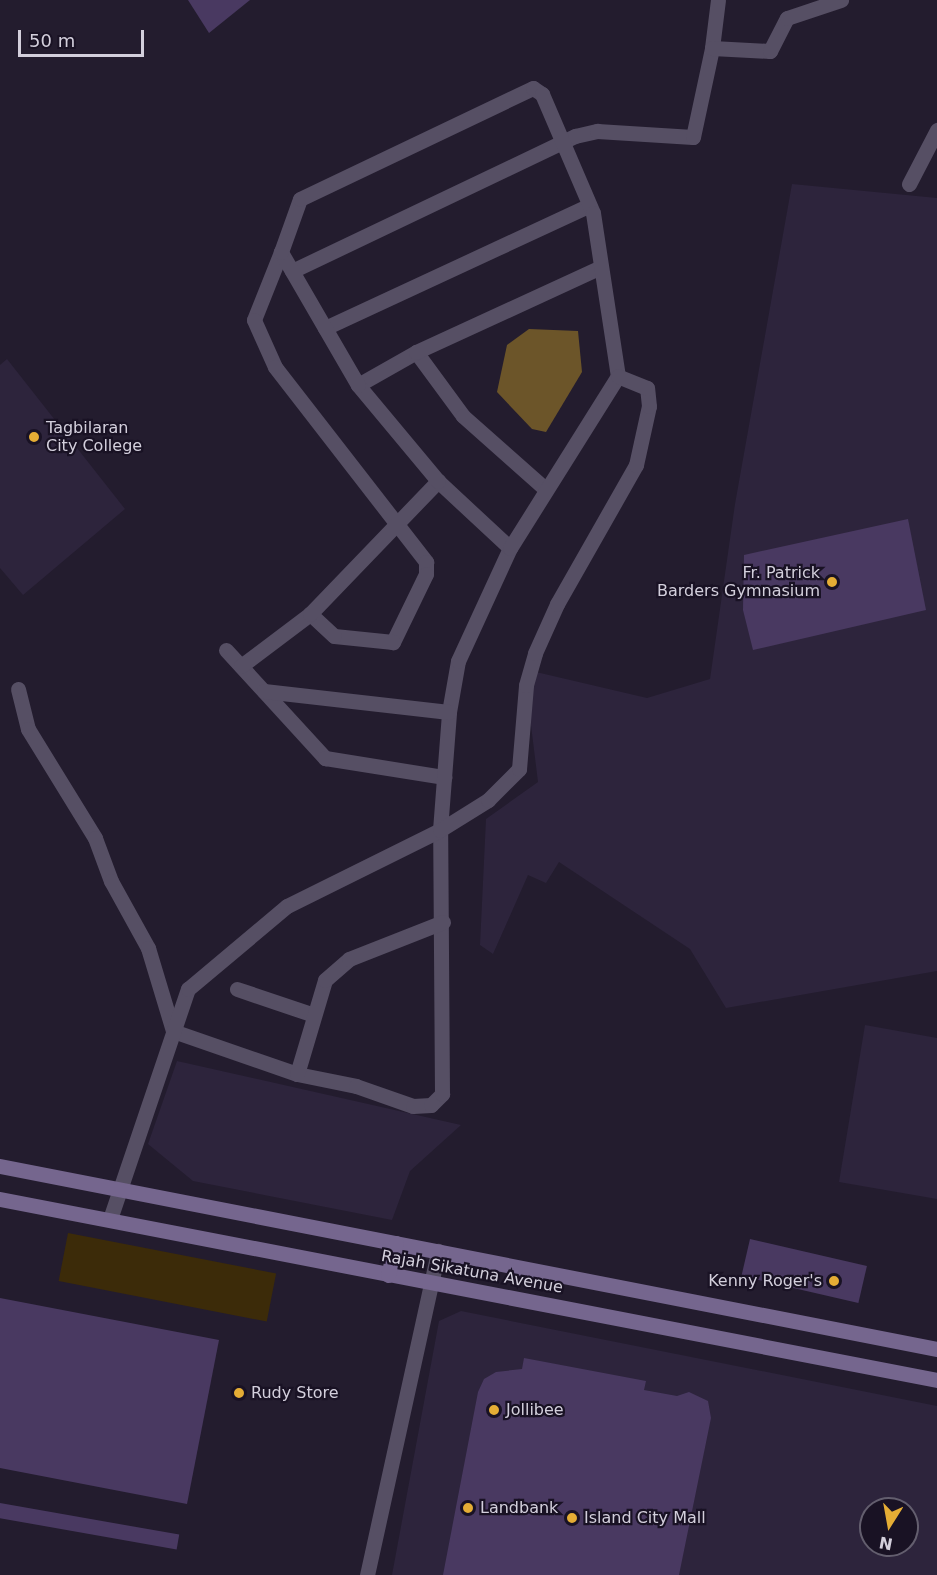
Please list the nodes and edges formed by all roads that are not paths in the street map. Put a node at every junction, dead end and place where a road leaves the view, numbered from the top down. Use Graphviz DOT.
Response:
graph roads {
  1 [pos="718,0"];
  2 [pos="841,0"];
  3 [pos="712,48"];
  4 [pos="937,130"];
  5 [pos="561,146"];
  6 [pos="909,184"];
  7 [pos="588,206"];
  8 [pos="281,252"];
  9 [pos="599,268"];
  10 [pos="292,271"];
  11 [pos="325,328"];
  12 [pos="416,352"];
  13 [pos="618,376"];
  14 [pos="358,385"];
  15 [pos="438,481"];
  16 [pos="544,488"];
  17 [pos="394,526"];
  18 [pos="510,548"];
  19 [pos="310,614"];
  20 [pos="226,650"];
  21 [pos="241,666"];
  22 [pos="18,689"];
  23 [pos="264,691"];
  24 [pos="449,712"];
  25 [pos="444,777"];
  26 [pos="440,830"];
  27 [pos="443,922"];
  28 [pos="237,989"];
  29 [pos="314,1015"];
  30 [pos="173,1031"];
  31 [pos="297,1074"];
  32 [pos="0,1166"];
  33 [pos="118,1188"];
  34 [pos="0,1199"];
  35 [pos="110,1219"];
  36 [pos="396,1243"];
  37 [pos="438,1251"];
  38 [pos="388,1275"];
  39 [pos="430,1283"];
  40 [pos="937,1349"];
  41 [pos="937,1380"];
  42 [pos="367,1575"];
  1 -- 3 [label="street"];
  2 -- 3 [label="street"];
  3 -- 5 [label="street"];
  4 -- 6 [label="street"];
  5 -- 7 [label="street"];
  5 -- 8 [label="street"];
  5 -- 10 [label="street"];
  7 -- 9 [label="street"];
  7 -- 11 [label="street"];
  8 -- 10 [label="street"];
  8 -- 17 [label="street"];
  9 -- 12 [label="street"];
  9 -- 13 [label="street"];
  10 -- 11 [label="street"];
  11 -- 14 [label="street"];
  12 -- 14 [label="street"];
  12 -- 16 [label="street"];
  13 -- 16 [label="street"];
  13 -- 26 [label="street"];
  14 -- 15 [label="street"];
  15 -- 17 [label="street"];
  15 -- 18 [label="street"];
  16 -- 18 [label="street"];
  17 -- 19 [label="street"];
  17 -- 19 [label="street"];
  18 -- 24 [label="street"];
  19 -- 21 [label="street"];
  20 -- 21 [label="street"];
  21 -- 23 [label="street"];
  22 -- 30 [label="street"];
  23 -- 24 [label="street"];
  23 -- 25 [label="street"];
  24 -- 25 [label="street"];
  25 -- 26 [label="street"];
  26 -- 27 [label="street"];
  26 -- 30 [label="street"];
  27 -- 29 [label="street"];
  27 -- 31 [label="street"];
  28 -- 29 [label="street"];
  29 -- 31 [label="street"];
  30 -- 31 [label="street"];
  30 -- 33 [label="street"];
  32 -- 33 [label="main road"];
  33 -- 35 [label="street"];
  33 -- 36 [label="main road"];
  34 -- 35 [label="main road, Rajah Sikatuna Avenue"];
  35 -- 38 [label="main road, Rajah Sikatuna Avenue"];
  36 -- 37 [label="main road"];
  36 -- 38 [label="main road"];
  37 -- 39 [label="street"];
  37 -- 40 [label="main road"];
  38 -- 39 [label="main road, Rajah Sikatuna Avenue"];
  39 -- 41 [label="main road, Rajah Sikatuna Avenue"];
  39 -- 42 [label="street"];
}
